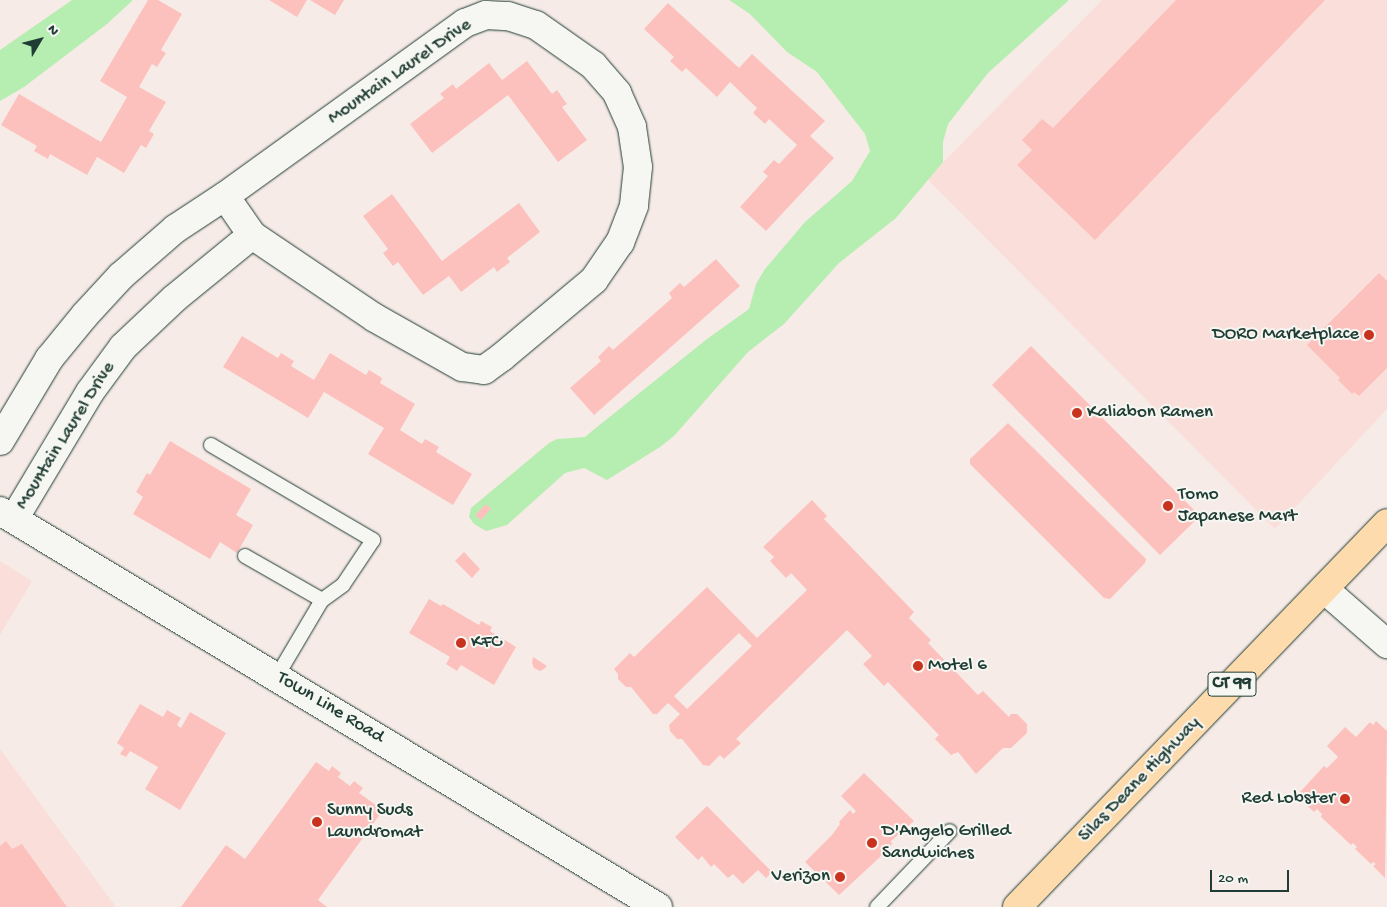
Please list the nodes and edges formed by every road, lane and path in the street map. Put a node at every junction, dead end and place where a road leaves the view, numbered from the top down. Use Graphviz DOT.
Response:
graph roads {
  1 [pos="225,196"];
  2 [pos="252,235"];
  3 [pos="0,441"];
  4 [pos="210,445"];
  5 [pos="7,515"];
  6 [pos="1387,523"];
  7 [pos="245,556"];
  8 [pos="1324,589"];
  9 [pos="322,600"];
  10 [pos="1387,644"];
  11 [pos="276,676"];
  12 [pos="950,831"];
  13 [pos="658,907"];
  14 [pos="877,907"];
  15 [pos="1017,907"];
  1 -- 2 [label="street, Mountain Laurel Drive"];
  1 -- 2 [label="street, Mountain Laurel Drive"];
  1 -- 3 [label="street, Mountain Laurel Drive"];
  2 -- 5 [label="street, Mountain Laurel Drive"];
  4 -- 9 [label="lane"];
  5 -- 11 [label="street, Town Line Road"];
  6 -- 8 [label="main road, Silas Deane Highway / CT 99"];
  7 -- 9 [label="lane"];
  8 -- 10 [label="street"];
  8 -- 15 [label="main road, Silas Deane Highway / CT 99"];
  9 -- 11 [label="lane"];
  11 -- 13 [label="street, Town Line Road"];
  12 -- 14 [label="lane"];
}
